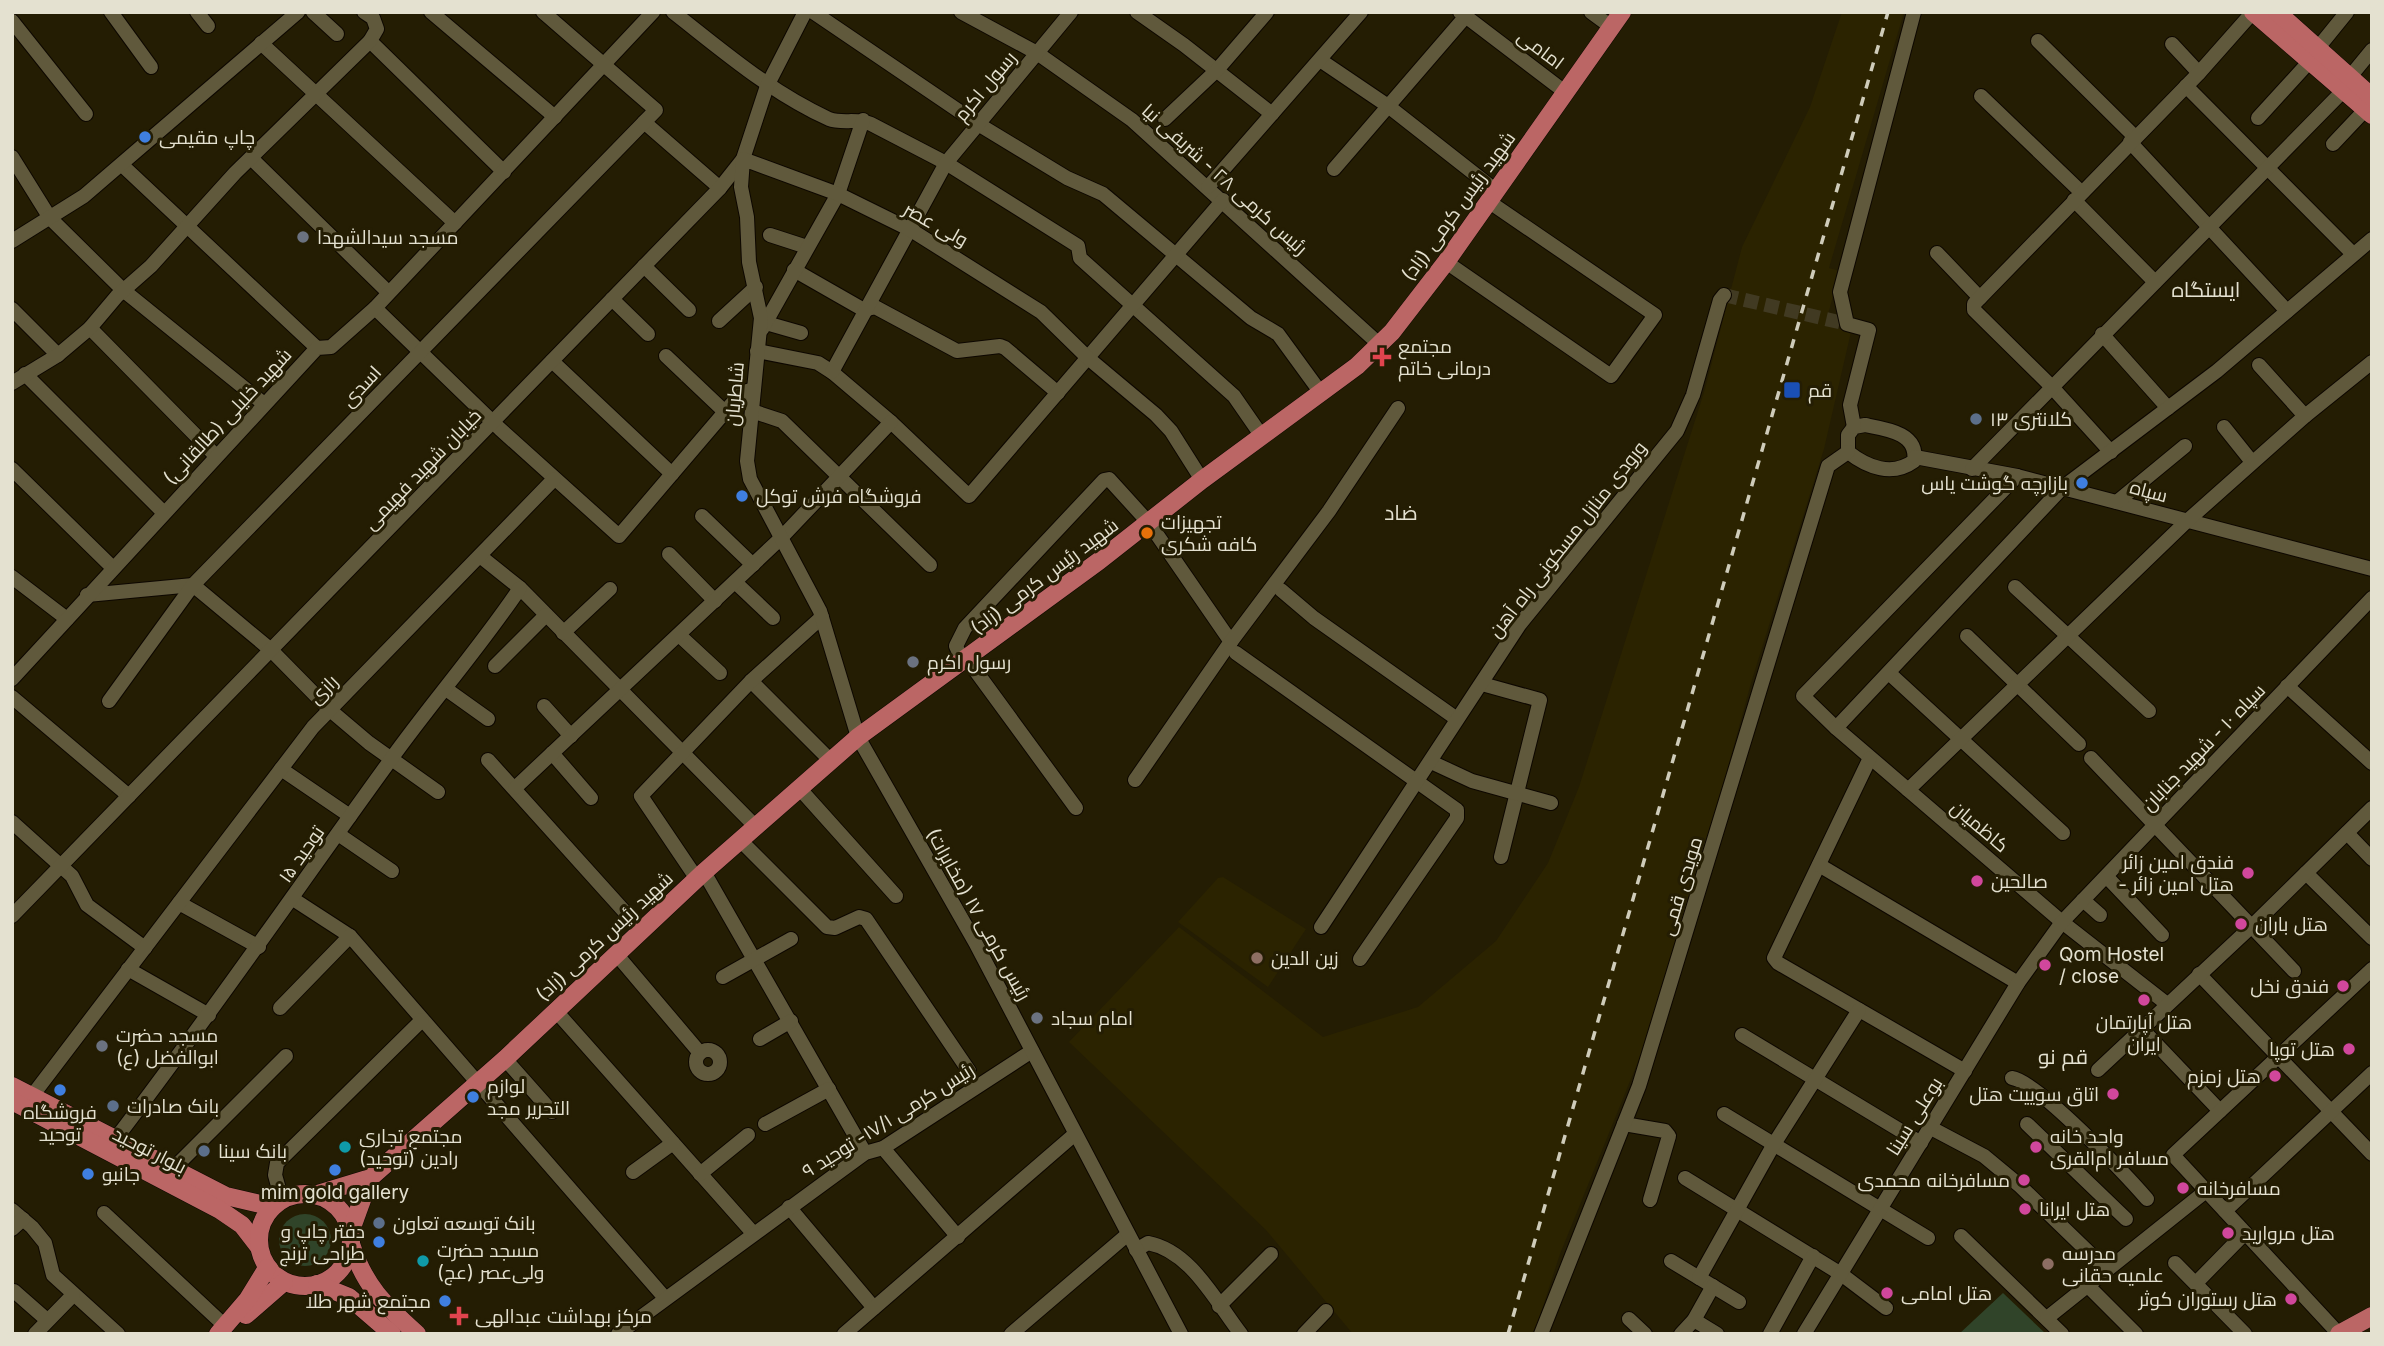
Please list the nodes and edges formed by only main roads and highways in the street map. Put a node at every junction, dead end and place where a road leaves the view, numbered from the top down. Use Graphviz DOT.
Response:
graph roads {
  1 [pos="2253,12"];
  2 [pos="2277,12"];
  3 [pos="1616,19"];
  4 [pos="2313,55"];
  5 [pos="2370,107"];
  6 [pos="17,1099"];
  7 [pos="370,1178"];
  8 [pos="314,1195"];
  9 [pos="277,1203"];
  10 [pos="351,1239"];
  11 [pos="259,1247"];
  12 [pos="267,1268"];
  13 [pos="284,1282"];
  14 [pos="317,1284"];
  15 [pos="2372,1316"];
  16 [pos="224,1331"];
  17 [pos="392,1334"];
  18 [pos="417,1334"];
  19 [pos="2339,1334"];
  1 -- 4 [label="main road"];
  2 -- 4 [label="main road"];
  3 -- 7 [label="main road, شهید رئیس کرمی (زاد)"];
  4 -- 5 [label="main road"];
  6 -- 9 [label="main road, بلوار توحید"];
  6 -- 11 [label="main road, بلوار توحید"];
  7 -- 8 [label="main road"];
  7 -- 10 [label="main road"];
  8 -- 9 [label="main road"];
  8 -- 10 [label="main road"];
  9 -- 11 [label="main road"];
  10 -- 14 [label="main road"];
  10 -- 18 [label="main road"];
  11 -- 12 [label="main road"];
  12 -- 13 [label="main road"];
  12 -- 16 [label="main road"];
  13 -- 14 [label="main road"];
  13 -- 16 [label="main road"];
  14 -- 17 [label="main road"];
  15 -- 19 [label="main road"];
}
